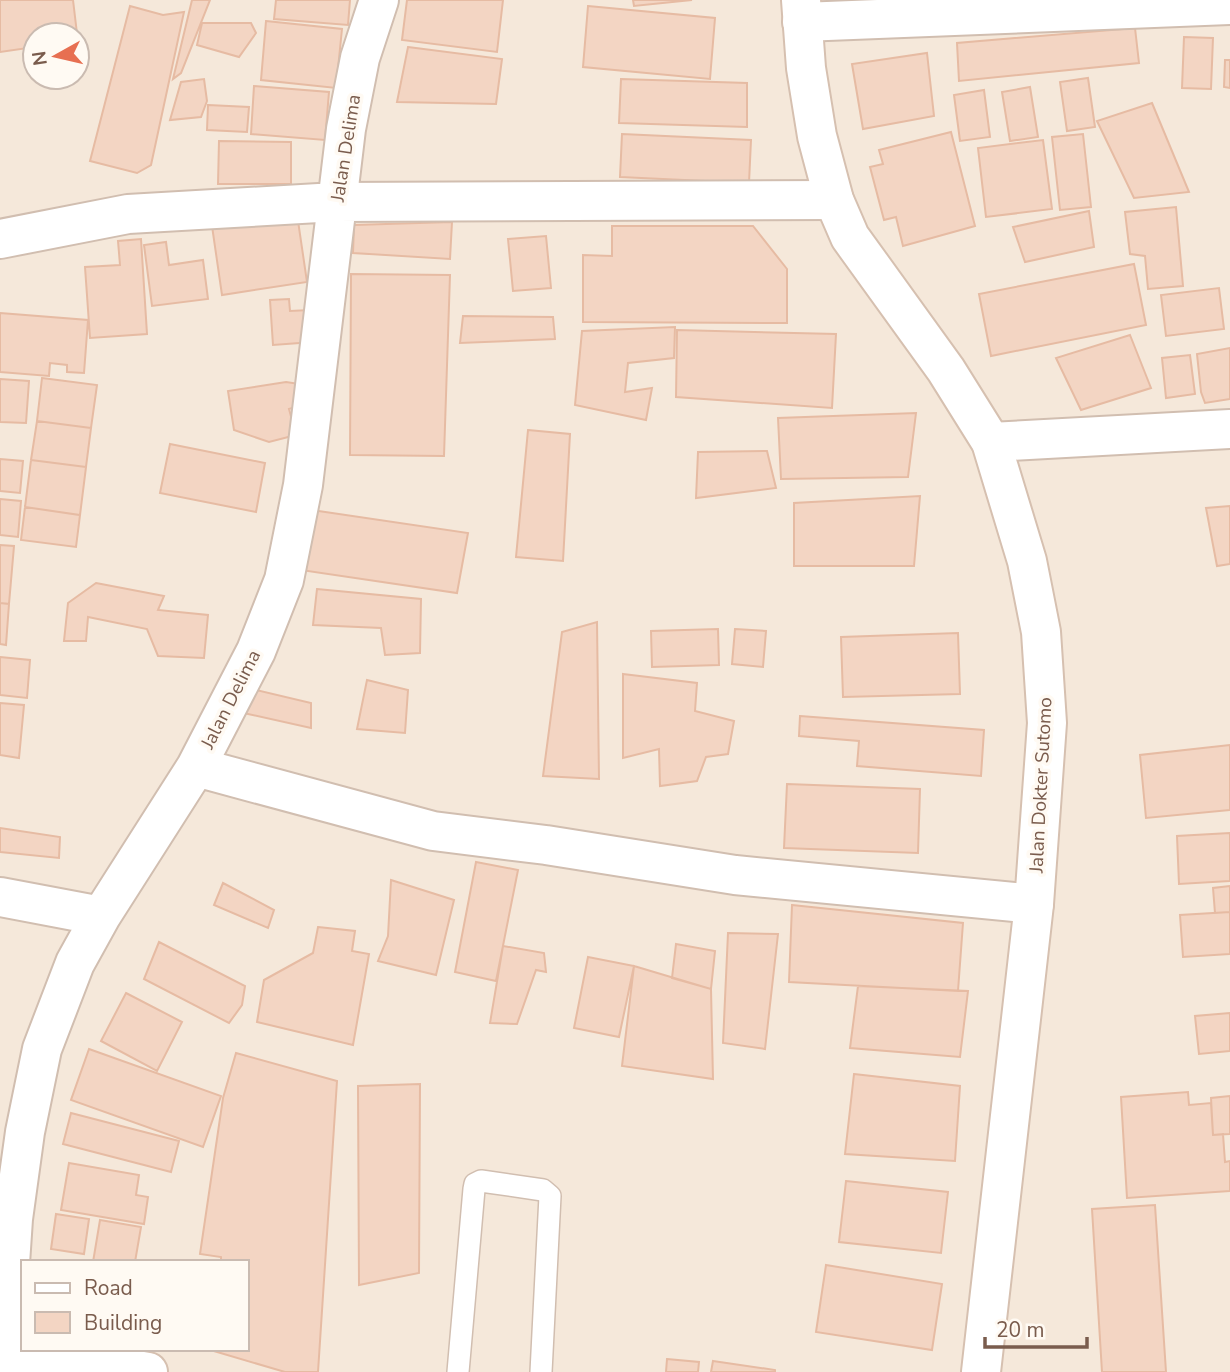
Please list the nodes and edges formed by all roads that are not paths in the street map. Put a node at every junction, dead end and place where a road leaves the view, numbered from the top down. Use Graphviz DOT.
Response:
graph roads {
  1 [pos="379,0"];
  2 [pos="1230,5"];
  3 [pos="802,11"];
  4 [pos="834,200"];
  5 [pos="336,202"];
  6 [pos="0,239"];
  7 [pos="1230,429"];
  8 [pos="990,442"];
  9 [pos="196,767"];
  10 [pos="0,897"];
  11 [pos="1034,904"];
  12 [pos="100,916"];
  13 [pos="21,1368"];
  14 [pos="148,1372"];
  15 [pos="458,1372"];
  16 [pos="541,1372"];
  17 [pos="981,1372"];
  1 -- 5 [label="street, Jalan Delima"];
  2 -- 3 [label="street"];
  3 -- 4 [label="street, Jalan Dokter Sutomo"];
  4 -- 5 [label="street"];
  4 -- 8 [label="street, Jalan Dokter Sutomo"];
  5 -- 6 [label="street"];
  5 -- 9 [label="street, Jalan Delima"];
  7 -- 8 [label="street"];
  8 -- 11 [label="street, Jalan Dokter Sutomo"];
  9 -- 11 [label="street"];
  9 -- 12 [label="street, Jalan Delima"];
  10 -- 12 [label="street"];
  11 -- 17 [label="street, Jalan Dokter Sutomo"];
  12 -- 13 [label="street, Jalan Delima"];
  13 -- 14 [label="street"];
  15 -- 16 [label="lane"];
}
